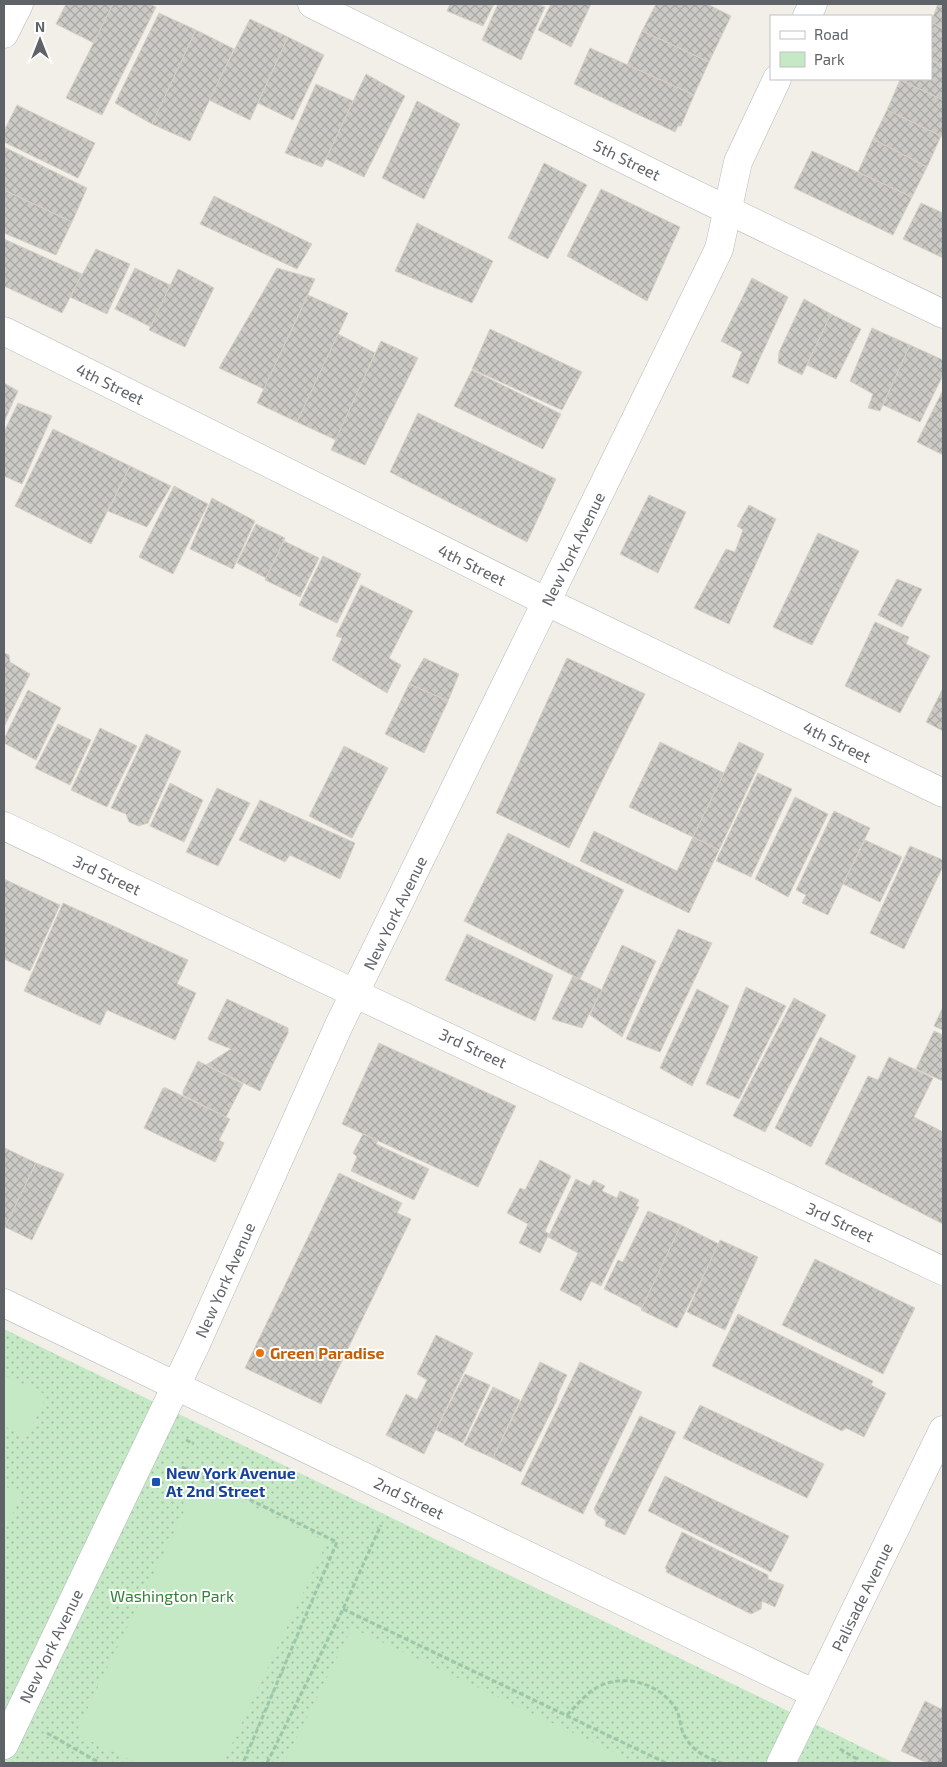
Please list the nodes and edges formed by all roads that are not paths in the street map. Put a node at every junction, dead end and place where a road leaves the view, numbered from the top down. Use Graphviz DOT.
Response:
graph roads {
  1 [pos="19,4"];
  2 [pos="312,4"];
  3 [pos="4,34"];
  4 [pos="777,80"];
  5 [pos="728,209"];
  6 [pos="943,314"];
  7 [pos="4,331"];
  8 [pos="547,602"];
  9 [pos="943,793"];
  10 [pos="4,826"];
  11 [pos="356,994"];
  12 [pos="943,1270"];
  13 [pos="4,1303"];
  14 [pos="176,1385"];
  15 [pos="943,1430"];
  16 [pos="815,1694"];
  17 [pos="4,1744"];
  18 [pos="781,1763"];
  1 -- 3 [label="street"];
  2 -- 5 [label="street, 5th Street"];
  4 -- 5 [label="street, New York Avenue"];
  5 -- 6 [label="street, 5th Street"];
  5 -- 8 [label="street, New York Avenue"];
  7 -- 8 [label="street, 4th Street"];
  8 -- 9 [label="street, 4th Street"];
  8 -- 11 [label="street, New York Avenue"];
  10 -- 11 [label="street, 3rd Street"];
  11 -- 12 [label="street, 3rd Street"];
  11 -- 14 [label="street, New York Avenue"];
  13 -- 14 [label="street, 2nd Street"];
  14 -- 16 [label="street, 2nd Street"];
  14 -- 17 [label="street, New York Avenue"];
  15 -- 16 [label="street, Palisade Avenue"];
  16 -- 18 [label="street, Palisade Avenue"];
}
